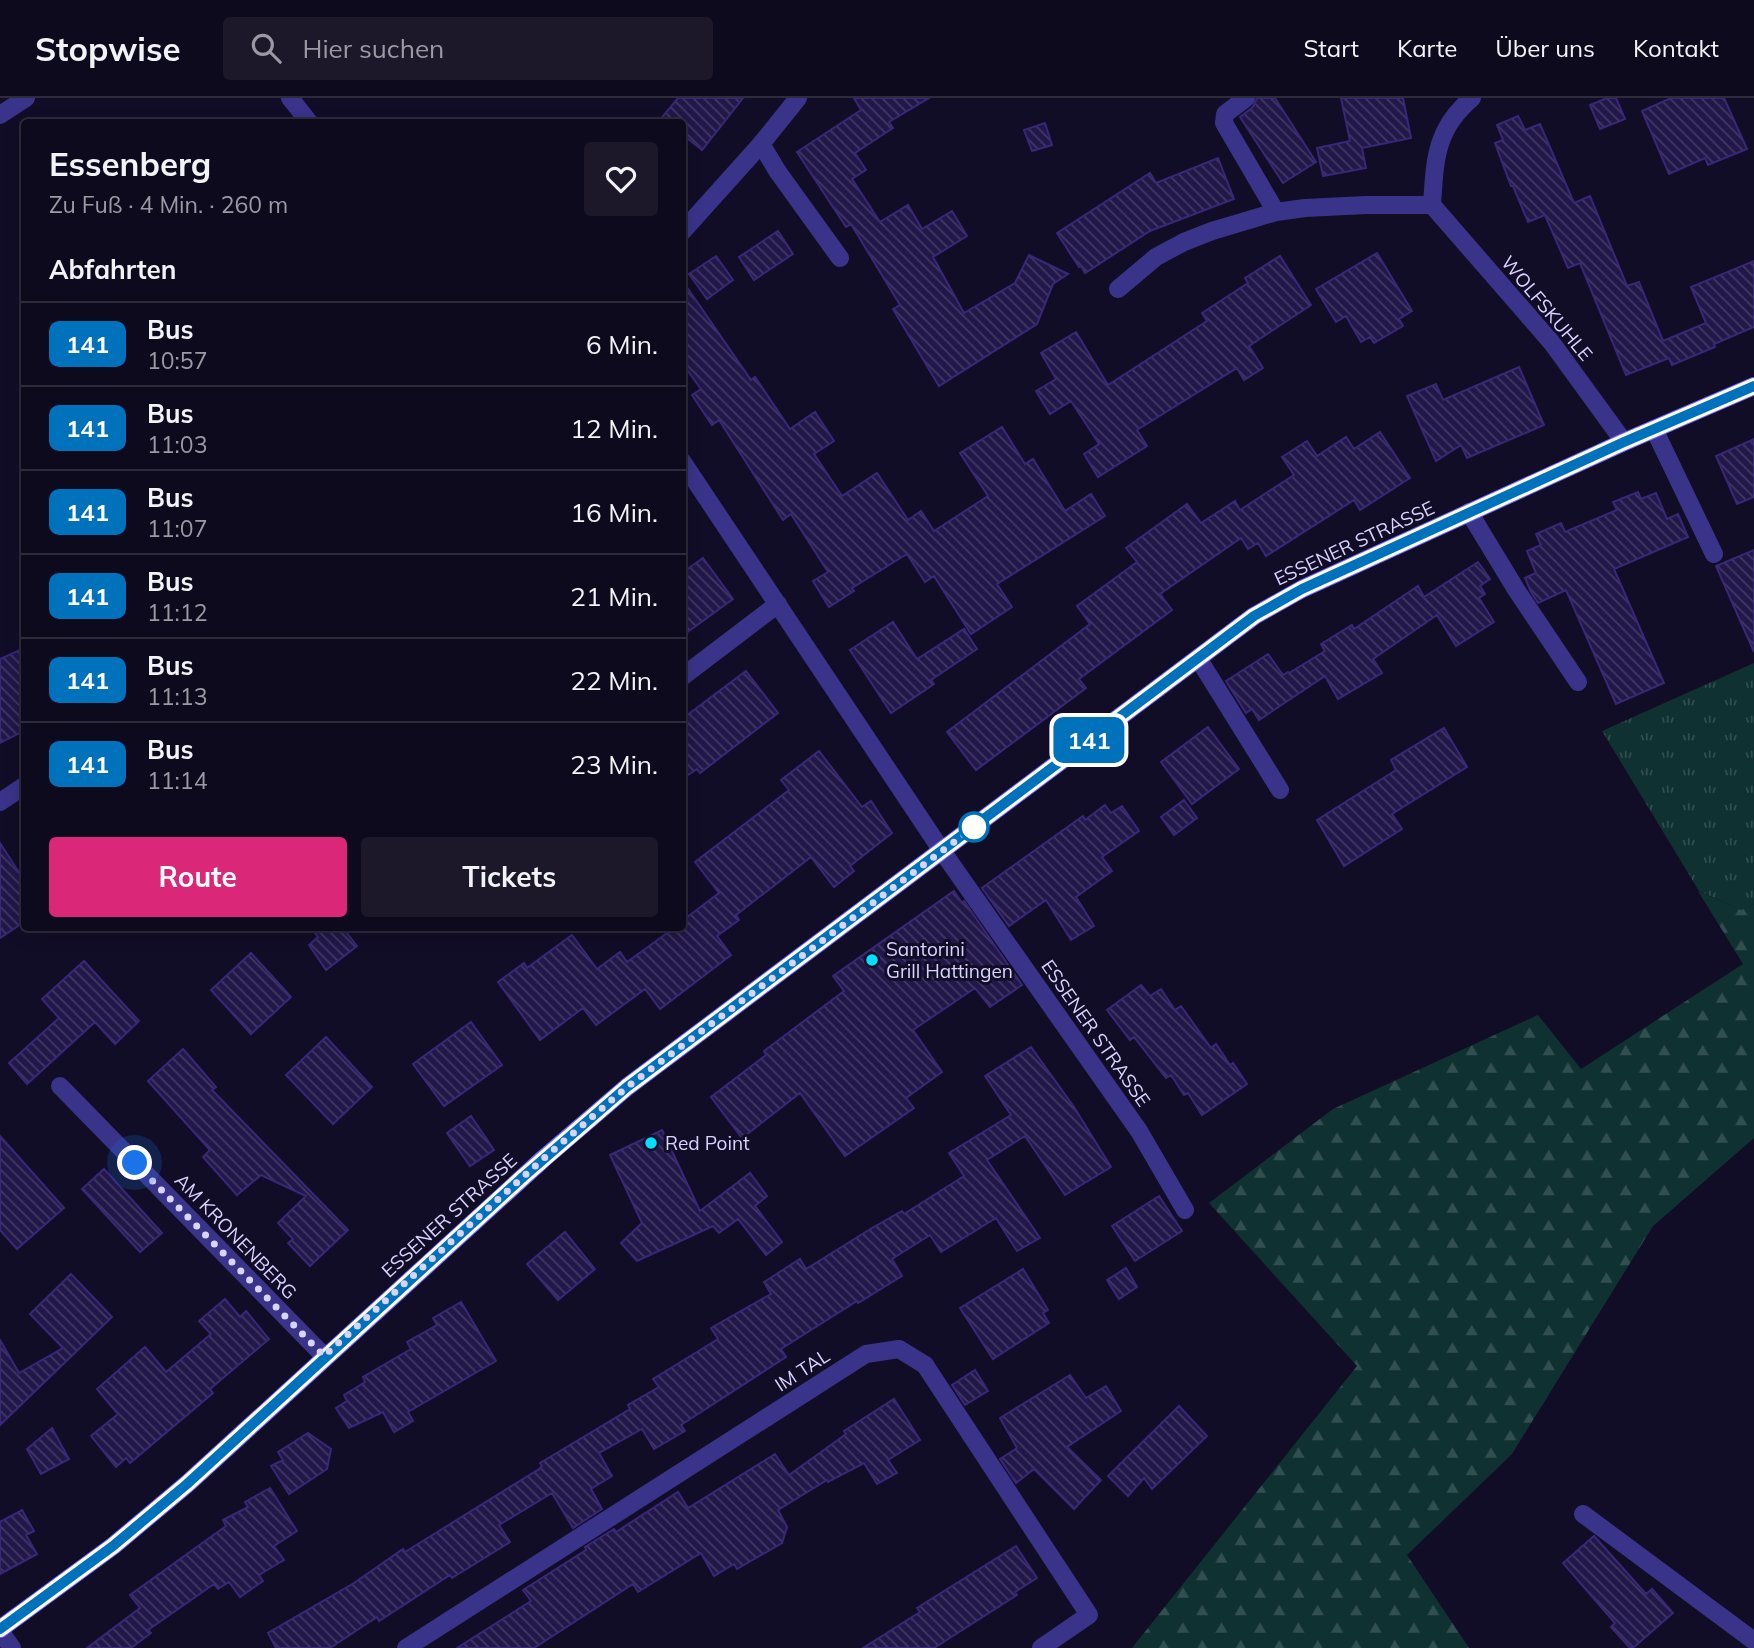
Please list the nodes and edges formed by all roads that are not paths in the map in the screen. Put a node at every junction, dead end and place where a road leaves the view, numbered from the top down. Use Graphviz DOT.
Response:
graph roads {
  1 [pos="26,98"];
  2 [pos="290,98"];
  3 [pos="798,98"];
  4 [pos="1246,98"];
  5 [pos="1472,98"];
  6 [pos="0,115"];
  7 [pos="307,119"];
  8 [pos="761,144"];
  9 [pos="1432,205"];
  10 [pos="1276,212"];
  11 [pos="686,228"];
  12 [pos="840,258"];
  13 [pos="1118,289"];
  14 [pos="1754,386"];
  15 [pos="1654,429"];
  16 [pos="1624,442"];
  17 [pos="686,467"];
  18 [pos="1469,512"];
  19 [pos="1714,554"];
  20 [pos="778,604"];
  21 [pos="1198,658"];
  22 [pos="686,674"];
  23 [pos="1578,682"];
  24 [pos="21,788"];
  25 [pos="1279,790"];
  26 [pos="0,802"];
  27 [pos="942,851"];
  28 [pos="60,1086"];
  29 [pos="1185,1210"];
  30 [pos="324,1356"];
  31 [pos="1583,1514"];
  32 [pos="0,1630"];
  33 [pos="1754,1642"];
  34 [pos="12,1648"];
  35 [pos="405,1648"];
  36 [pos="1041,1648"];
  1 -- 6 [label="street"];
  2 -- 7 [label="street"];
  3 -- 8 [label="street"];
  4 -- 10 [label="street"];
  5 -- 9 [label="street"];
  8 -- 11 [label="street"];
  8 -- 12 [label="street"];
  9 -- 10 [label="street"];
  9 -- 16 [label="street, WOLFSKUHLE"];
  10 -- 13 [label="street"];
  14 -- 15 [label="street, ESSENER STRASSE"];
  15 -- 16 [label="street, ESSENER STRASSE"];
  15 -- 19 [label="street"];
  16 -- 18 [label="street, ESSENER STRASSE"];
  17 -- 20 [label="street"];
  18 -- 21 [label="street, ESSENER STRASSE"];
  18 -- 23 [label="street"];
  20 -- 22 [label="street"];
  20 -- 27 [label="street"];
  21 -- 25 [label="street"];
  21 -- 27 [label="street, ESSENER STRASSE"];
  24 -- 26 [label="street"];
  27 -- 29 [label="street, ESSENER STRASSE"];
  27 -- 30 [label="street, ESSENER STRASSE"];
  28 -- 30 [label="street, AM KRONENBERG"];
  30 -- 32 [label="street, ESSENER STRASSE"];
  31 -- 33 [label="street"];
  32 -- 34 [label="street"];
  35 -- 36 [label="street, IM TAL"];
}
